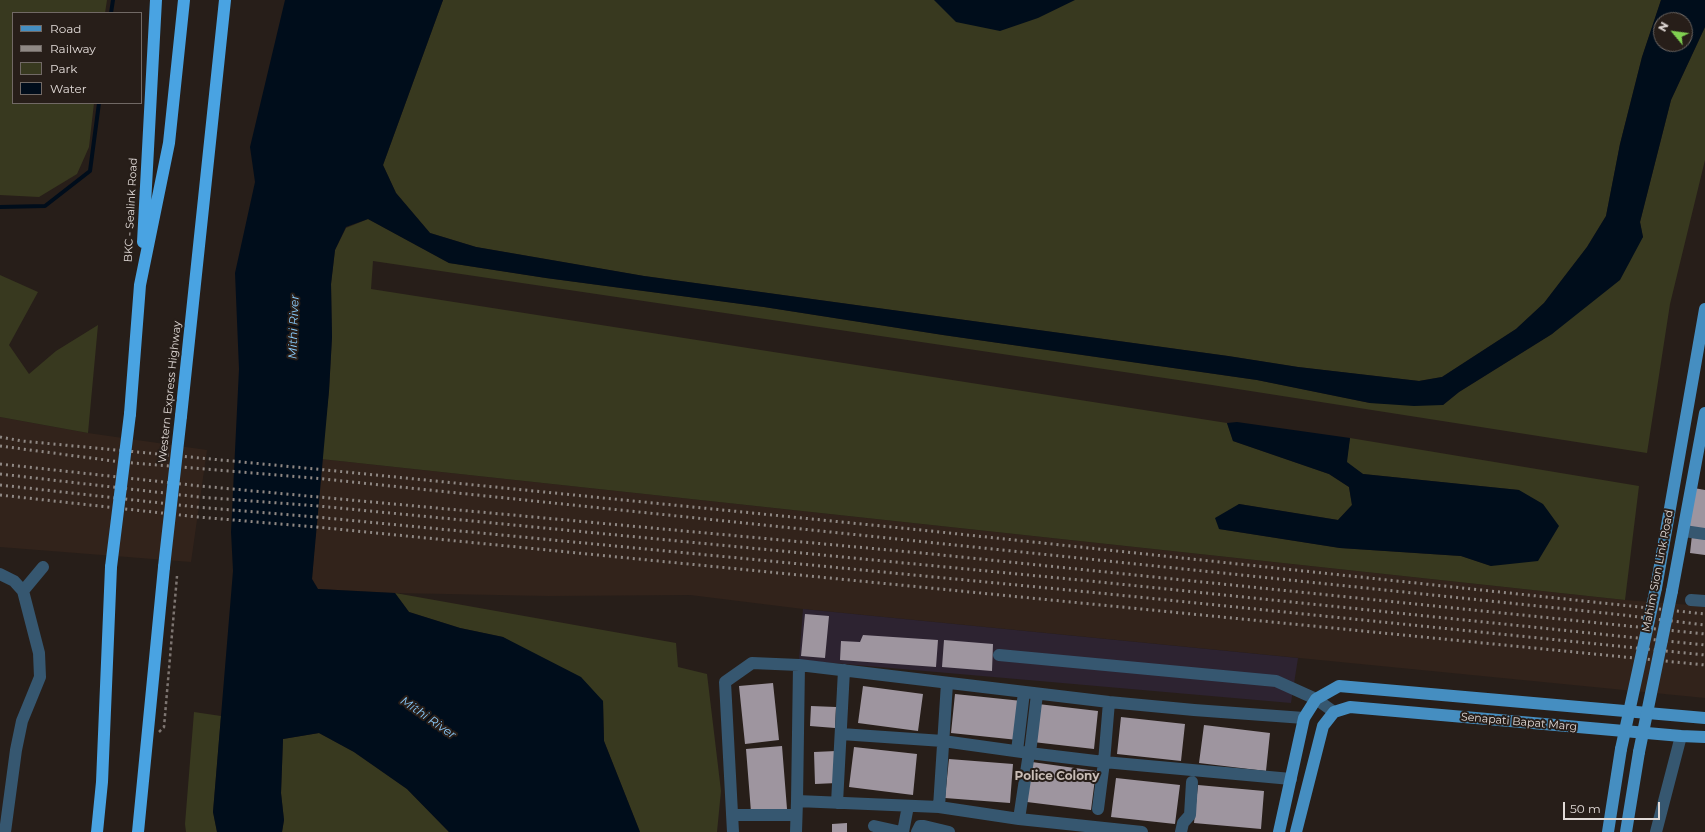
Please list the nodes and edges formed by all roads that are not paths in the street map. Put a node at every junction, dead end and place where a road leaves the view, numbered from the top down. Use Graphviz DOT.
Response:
graph roads {
  1 [pos="156,0"];
  2 [pos="184,0"];
  3 [pos="225,0"];
  4 [pos="140,285"];
  5 [pos="1705,309"];
  6 [pos="1705,413"];
  7 [pos="1684,530"];
  8 [pos="1705,534"];
  9 [pos="43,567"];
  10 [pos="0,574"];
  11 [pos="23,591"];
  12 [pos="1691,600"];
  13 [pos="1705,601"];
  14 [pos="999,655"];
  15 [pos="799,665"];
  16 [pos="844,670"];
  17 [pos="947,683"];
  18 [pos="1024,692"];
  19 [pos="1037,694"];
  20 [pos="1316,699"];
  21 [pos="1109,702"];
  22 [pos="1334,712"];
  23 [pos="1304,718"];
  24 [pos="1705,718"];
  25 [pos="841,734"];
  26 [pos="1681,736"];
  27 [pos="1705,737"];
  28 [pos="943,741"];
  29 [pos="1025,753"];
  30 [pos="1104,762"];
  31 [pos="1617,771"];
  32 [pos="1635,774"];
  33 [pos="1291,779"];
  34 [pos="102,782"];
  35 [pos="1192,782"];
  36 [pos="142,786"];
  37 [pos="797,801"];
  38 [pos="838,803"];
  39 [pos="908,806"];
  40 [pos="939,808"];
  41 [pos="1098,809"];
  42 [pos="796,815"];
  43 [pos="732,816"];
  44 [pos="1019,819"];
  45 [pos="874,826"];
  46 [pos="1087,829"];
  47 [pos="5,832"];
  48 [pos="88,832"];
  49 [pos="97,832"];
  50 [pos="138,832"];
  51 [pos="145,832"];
  52 [pos="733,832"];
  53 [pos="796,832"];
  54 [pos="902,832"];
  55 [pos="917,832"];
  56 [pos="949,832"];
  57 [pos="1142,832"];
  58 [pos="1181,832"];
  59 [pos="1279,832"];
  60 [pos="1296,832"];
  61 [pos="1608,832"];
  62 [pos="1626,832"];
  63 [pos="1656,832"];
  1 -- 4 [label="highway, BKC - Sealink Road"];
  2 -- 4 [label="highway"];
  3 -- 36 [label="highway, Western Express Highway, bridge"];
  4 -- 34 [label="highway, bridge"];
  5 -- 31 [label="main road, Mahim Sion Link Road, bridge"];
  6 -- 7 [label="main road, Mahim Sion Link Road"];
  7 -- 8 [label="street"];
  7 -- 32 [label="main road, Mahim Sion Link Road, bridge"];
  9 -- 11 [label="street"];
  10 -- 11 [label="street"];
  11 -- 47 [label="street"];
  12 -- 13 [label="street"];
  14 -- 20 [label="street"];
  15 -- 16 [label="street"];
  15 -- 37 [label="street"];
  15 -- 43 [label="street"];
  16 -- 17 [label="street"];
  16 -- 25 [label="street"];
  17 -- 18 [label="street"];
  17 -- 28 [label="street"];
  18 -- 19 [label="street"];
  18 -- 29 [label="street"];
  19 -- 21 [label="street"];
  19 -- 29 [label="street"];
  20 -- 22 [label="street"];
  20 -- 23 [label="main road"];
  20 -- 24 [label="main road, Senapati Bapat Marg"];
  21 -- 23 [label="street"];
  21 -- 30 [label="street"];
  22 -- 26 [label="main road, Senapati Bapat Marg"];
  22 -- 60 [label="main road"];
  23 -- 33 [label="main road"];
  25 -- 28 [label="street"];
  25 -- 38 [label="street"];
  26 -- 27 [label="main road, Senapati Bapat Marg"];
  26 -- 63 [label="street"];
  28 -- 29 [label="street"];
  28 -- 40 [label="street"];
  29 -- 30 [label="street"];
  29 -- 44 [label="street"];
  30 -- 33 [label="street"];
  30 -- 41 [label="street"];
  31 -- 32 [label="main road"];
  31 -- 61 [label="main road, Mahim Sion Link Road"];
  32 -- 62 [label="main road, Mahim Sion Link Road"];
  33 -- 59 [label="main road"];
  34 -- 48 [label="highway"];
  34 -- 49 [label="highway"];
  35 -- 58 [label="street"];
  36 -- 50 [label="highway"];
  36 -- 51 [label="highway"];
  37 -- 38 [label="street"];
  37 -- 42 [label="street"];
  38 -- 39 [label="street"];
  39 -- 40 [label="street"];
  39 -- 54 [label="street"];
  40 -- 44 [label="street"];
  42 -- 43 [label="street"];
  42 -- 53 [label="street"];
  43 -- 52 [label="street"];
  44 -- 46 [label="street"];
  45 -- 54 [label="street"];
  46 -- 57 [label="street"];
  55 -- 56 [label="street"];
}
